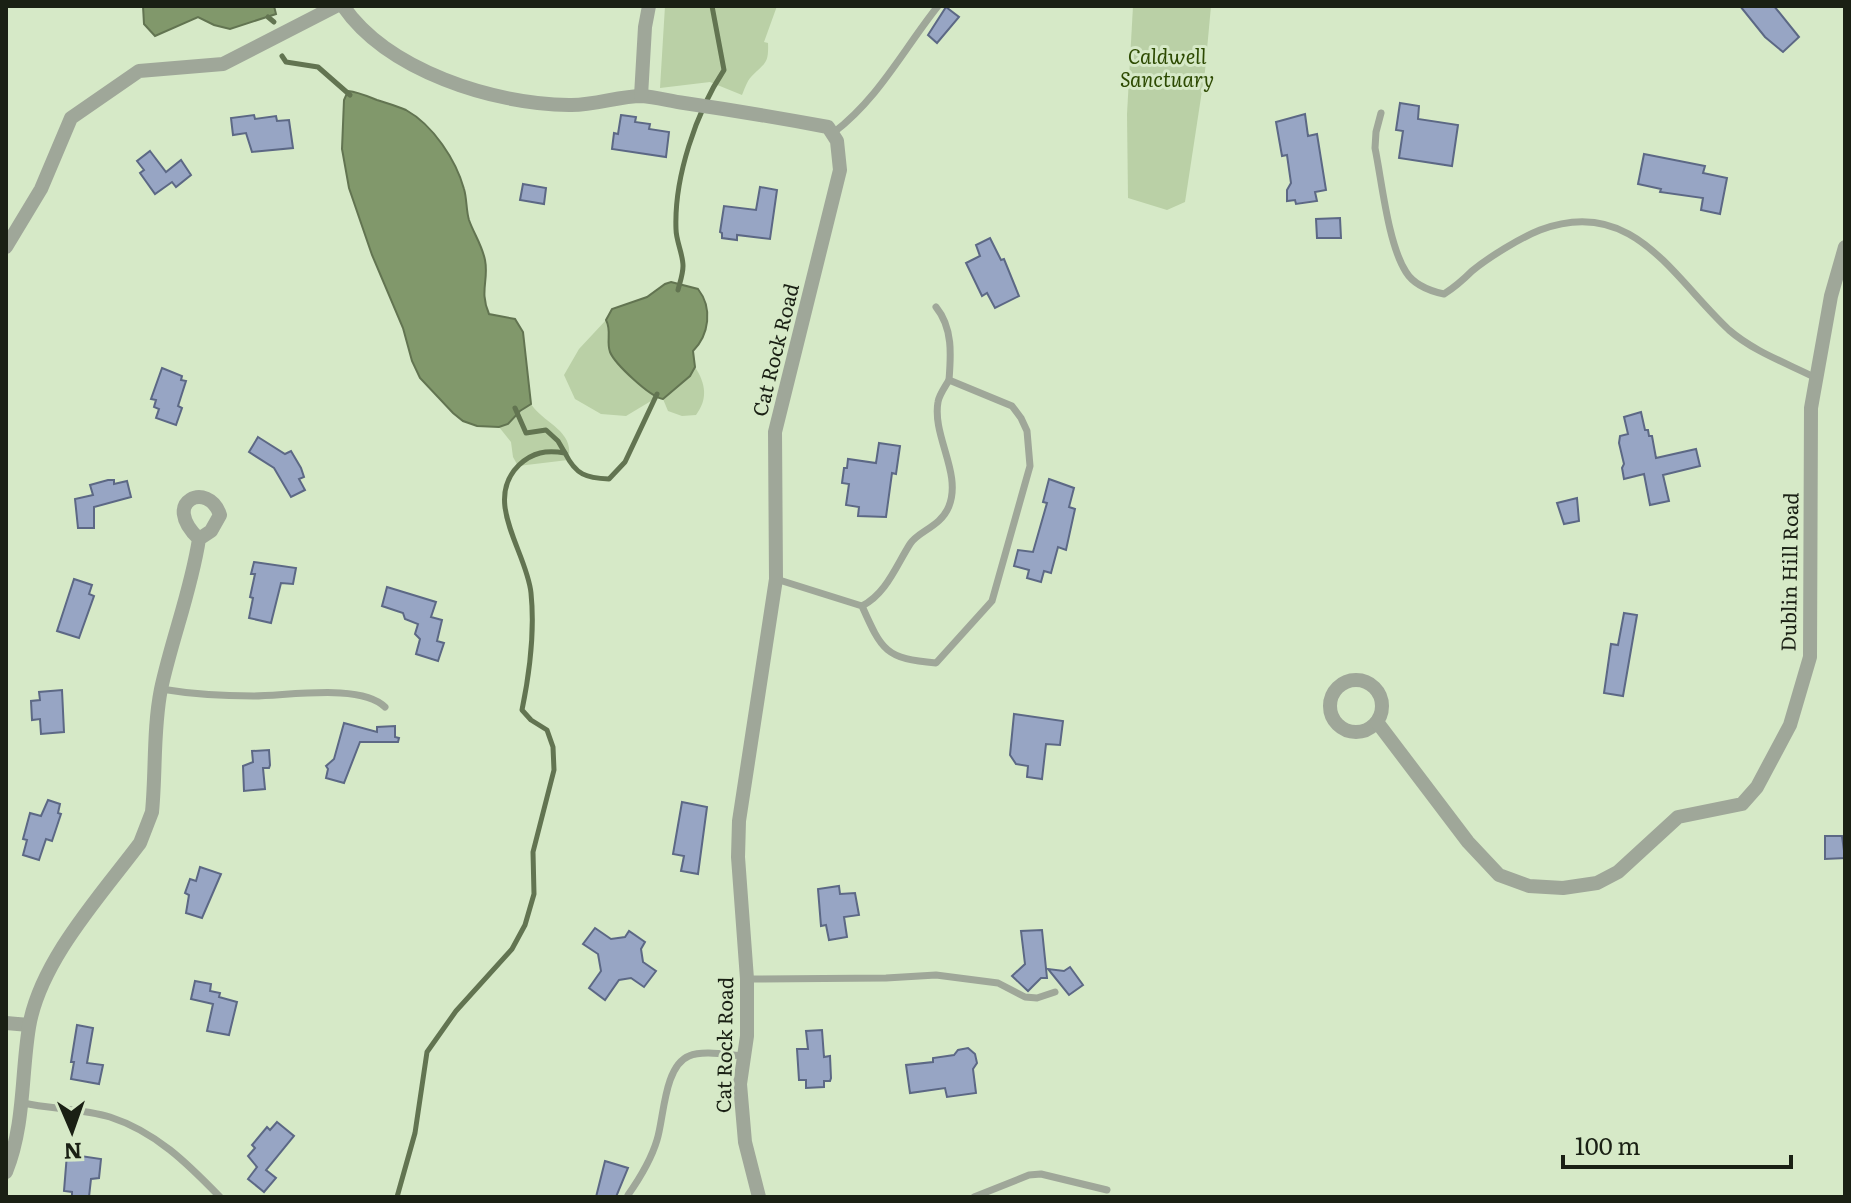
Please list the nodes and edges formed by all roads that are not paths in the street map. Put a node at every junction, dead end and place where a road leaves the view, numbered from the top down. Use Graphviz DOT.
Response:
graph roads {
  1 [pos="336,6"];
  2 [pos="343,6"];
  3 [pos="649,6"];
  4 [pos="938,6"];
  5 [pos="641,96"];
  6 [pos="1381,113"];
  7 [pos="832,133"];
  8 [pos="6,247"];
  9 [pos="1845,247"];
  10 [pos="936,307"];
  11 [pos="1814,377"];
  12 [pos="949,380"];
  13 [pos="199,539"];
  14 [pos="776,579"];
  15 [pos="862,606"];
  16 [pos="161,689"];
  17 [pos="385,707"];
  18 [pos="1377,722"];
  19 [pos="747,979"];
  20 [pos="1055,992"];
  21 [pos="6,1023"];
  22 [pos="29,1025"];
  23 [pos="744,1056"];
  24 [pos="23,1103"];
  25 [pos="6,1172"];
  26 [pos="1107,1190"];
  27 [pos="628,1195"];
  28 [pos="220,1197"];
  29 [pos="759,1197"];
  30 [pos="974,1197"];
  1 -- 8 [label="street"];
  2 -- 5 [label="street"];
  3 -- 5 [label="street"];
  4 -- 7 [label="lane"];
  5 -- 7 [label="street"];
  6 -- 11 [label="lane"];
  7 -- 14 [label="street, Cat Rock Road"];
  9 -- 11 [label="street, Dublin Hill Road"];
  10 -- 12 [label="lane"];
  11 -- 18 [label="street, Dublin Hill Road"];
  12 -- 15 [label="lane"];
  12 -- 15 [label="lane"];
  13 -- 16 [label="street"];
  14 -- 15 [label="lane"];
  14 -- 19 [label="street, Cat Rock Road"];
  16 -- 17 [label="lane"];
  16 -- 22 [label="street"];
  19 -- 20 [label="lane"];
  19 -- 23 [label="street, Cat Rock Road"];
  21 -- 22 [label="street"];
  22 -- 24 [label="street"];
  23 -- 27 [label="lane"];
  23 -- 29 [label="street, Cat Rock Road"];
  24 -- 25 [label="street"];
  24 -- 28 [label="lane"];
  26 -- 30 [label="lane"];
}
